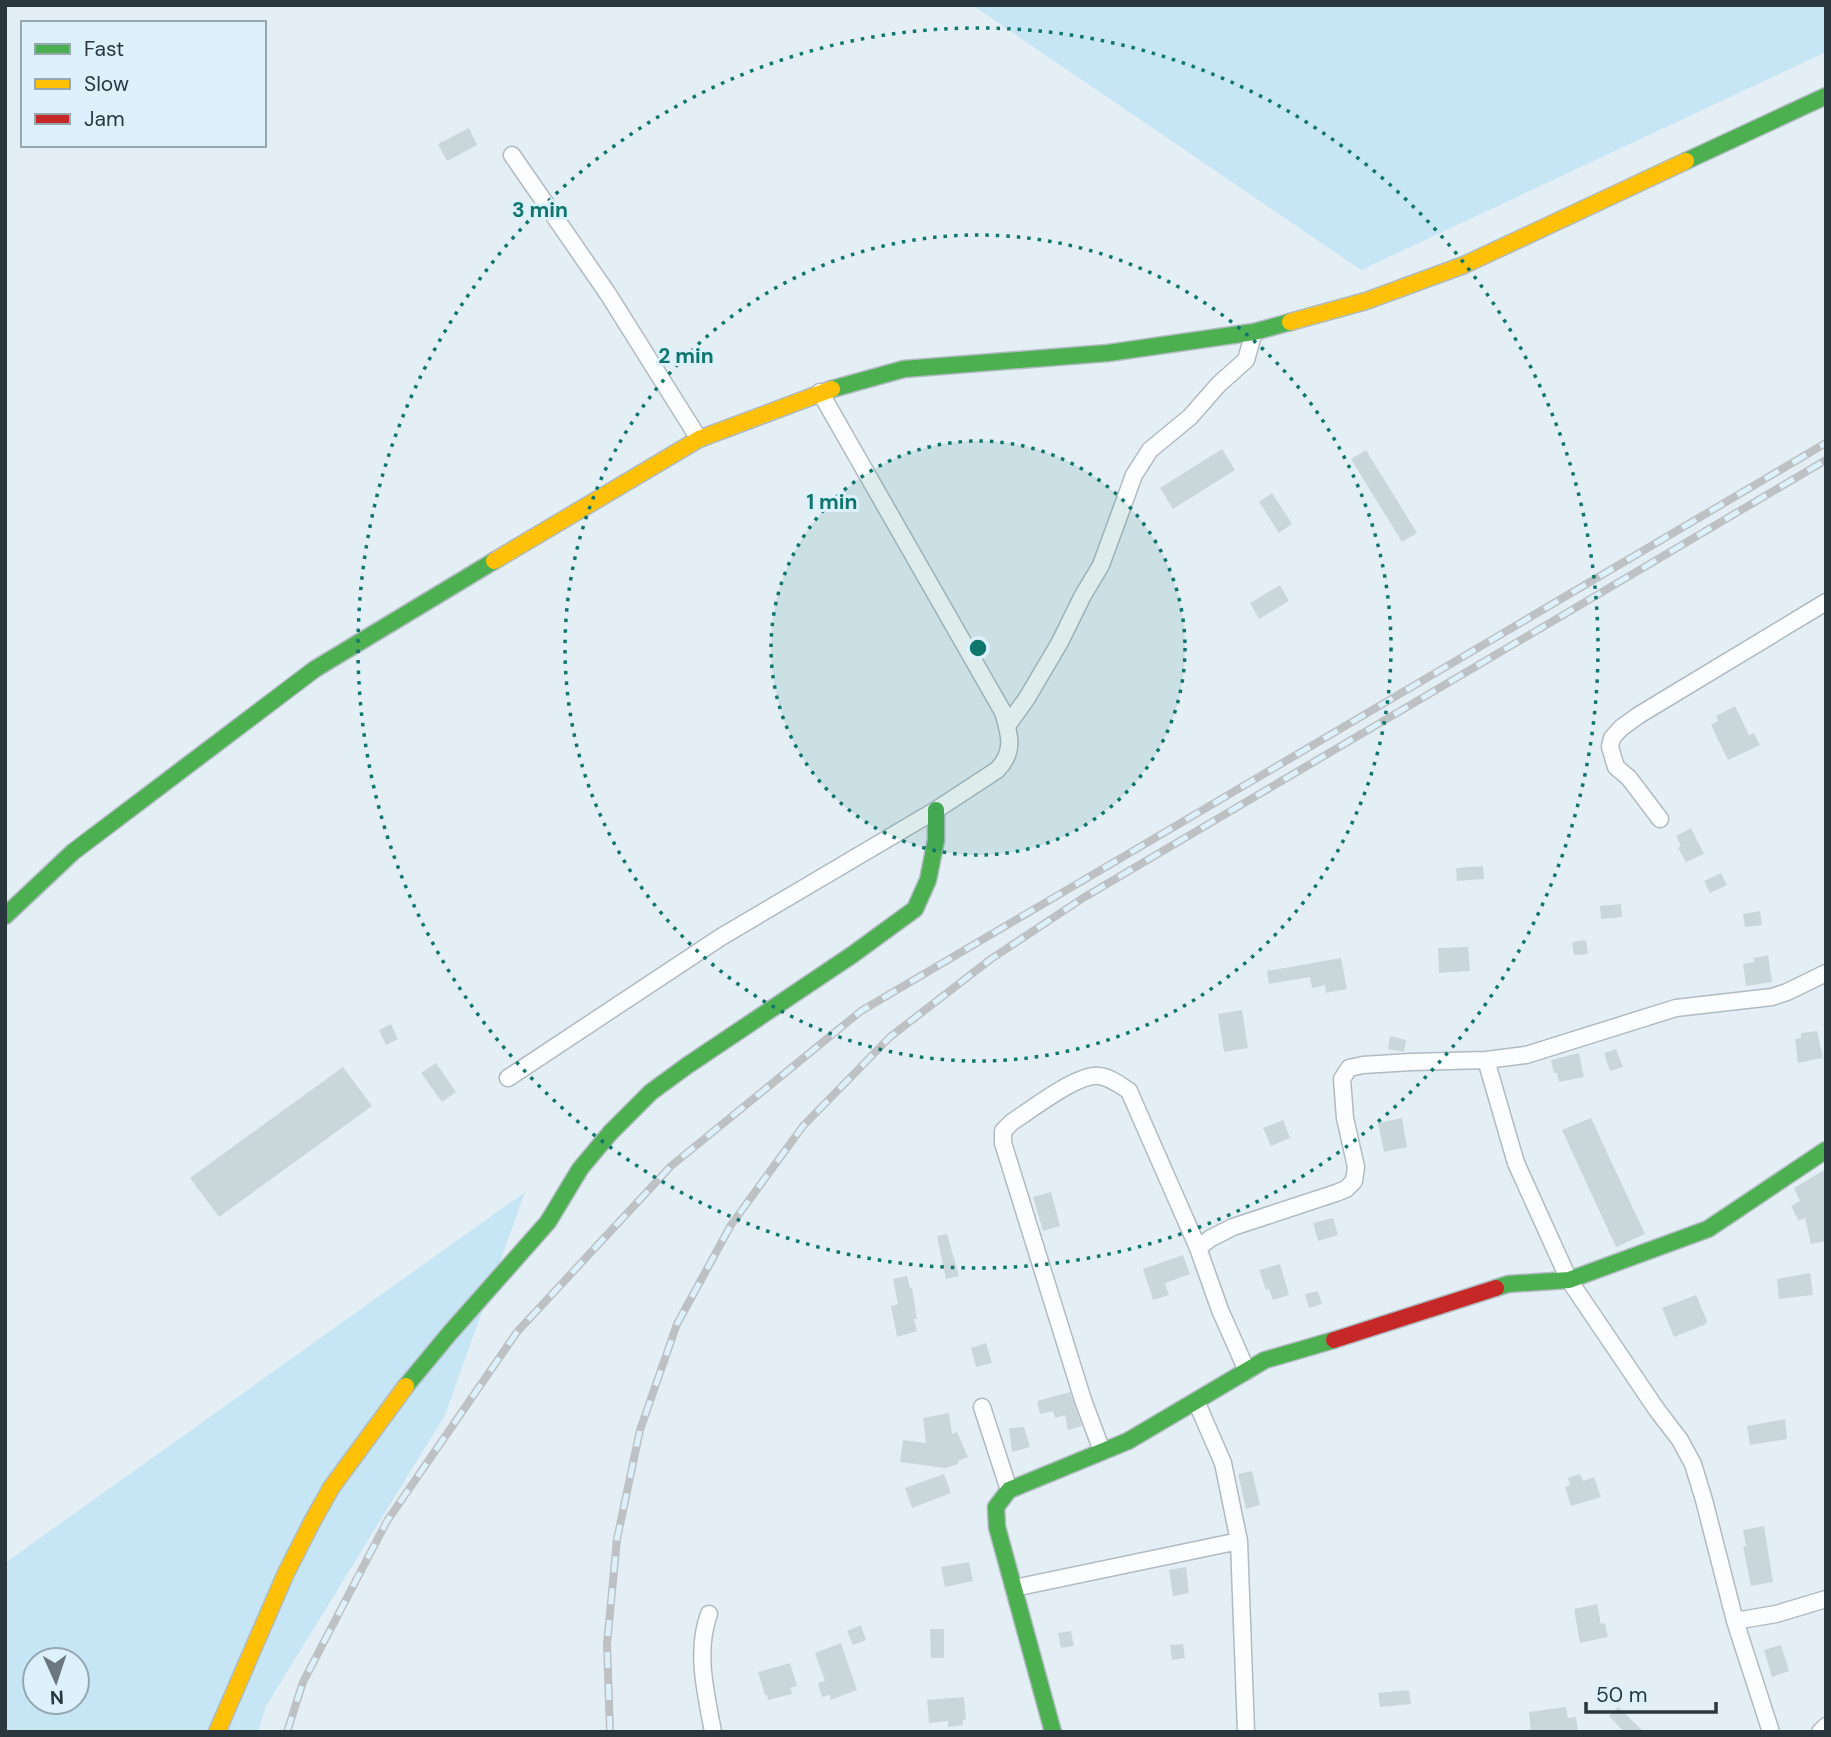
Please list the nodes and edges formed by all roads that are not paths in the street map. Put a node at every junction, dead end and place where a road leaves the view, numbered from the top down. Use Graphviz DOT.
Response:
graph roads {
  1 [pos="1826,96"];
  2 [pos="512,155"];
  3 [pos="1254,332"];
  4 [pos="820,392"];
  5 [pos="699,439"];
  6 [pos="1826,602"];
  7 [pos="1007,726"];
  8 [pos="936,810"];
  9 [pos="1660,819"];
  10 [pos="5,916"];
  11 [pos="1826,973"];
  12 [pos="1486,1060"];
  13 [pos="508,1078"];
  14 [pos="1826,1150"];
  15 [pos="1198,1248"];
  16 [pos="1569,1280"];
  17 [pos="1247,1371"];
  18 [pos="1195,1401"];
  19 [pos="982,1406"];
  20 [pos="1102,1451"];
  21 [pos="1009,1490"];
  22 [pos="1239,1541"];
  23 [pos="1014,1588"];
  24 [pos="1826,1599"];
  25 [pos="709,1614"];
  26 [pos="1735,1622"];
  27 [pos="1826,1726"];
  28 [pos="217,1732"];
  29 [pos="713,1732"];
  30 [pos="1053,1732"];
  31 [pos="1246,1732"];
  32 [pos="1771,1732"];
  33 [pos="1820,1732"];
  1 -- 3 [label="street"];
  2 -- 5 [label="street"];
  3 -- 4 [label="street"];
  3 -- 7 [label="street"];
  4 -- 5 [label="street"];
  4 -- 7 [label="street"];
  5 -- 10 [label="street"];
  6 -- 9 [label="street"];
  7 -- 8 [label="street"];
  8 -- 13 [label="street"];
  8 -- 28 [label="street"];
  11 -- 12 [label="street"];
  12 -- 15 [label="street"];
  12 -- 16 [label="street"];
  14 -- 16 [label="street"];
  15 -- 17 [label="street"];
  15 -- 20 [label="street"];
  16 -- 17 [label="street"];
  16 -- 26 [label="street"];
  17 -- 18 [label="street"];
  18 -- 20 [label="street"];
  18 -- 22 [label="street"];
  19 -- 21 [label="street"];
  20 -- 21 [label="street"];
  21 -- 23 [label="street"];
  22 -- 23 [label="street"];
  22 -- 31 [label="street"];
  23 -- 30 [label="street"];
  24 -- 26 [label="street"];
  25 -- 29 [label="street"];
  26 -- 32 [label="street"];
  27 -- 33 [label="street"];
}
